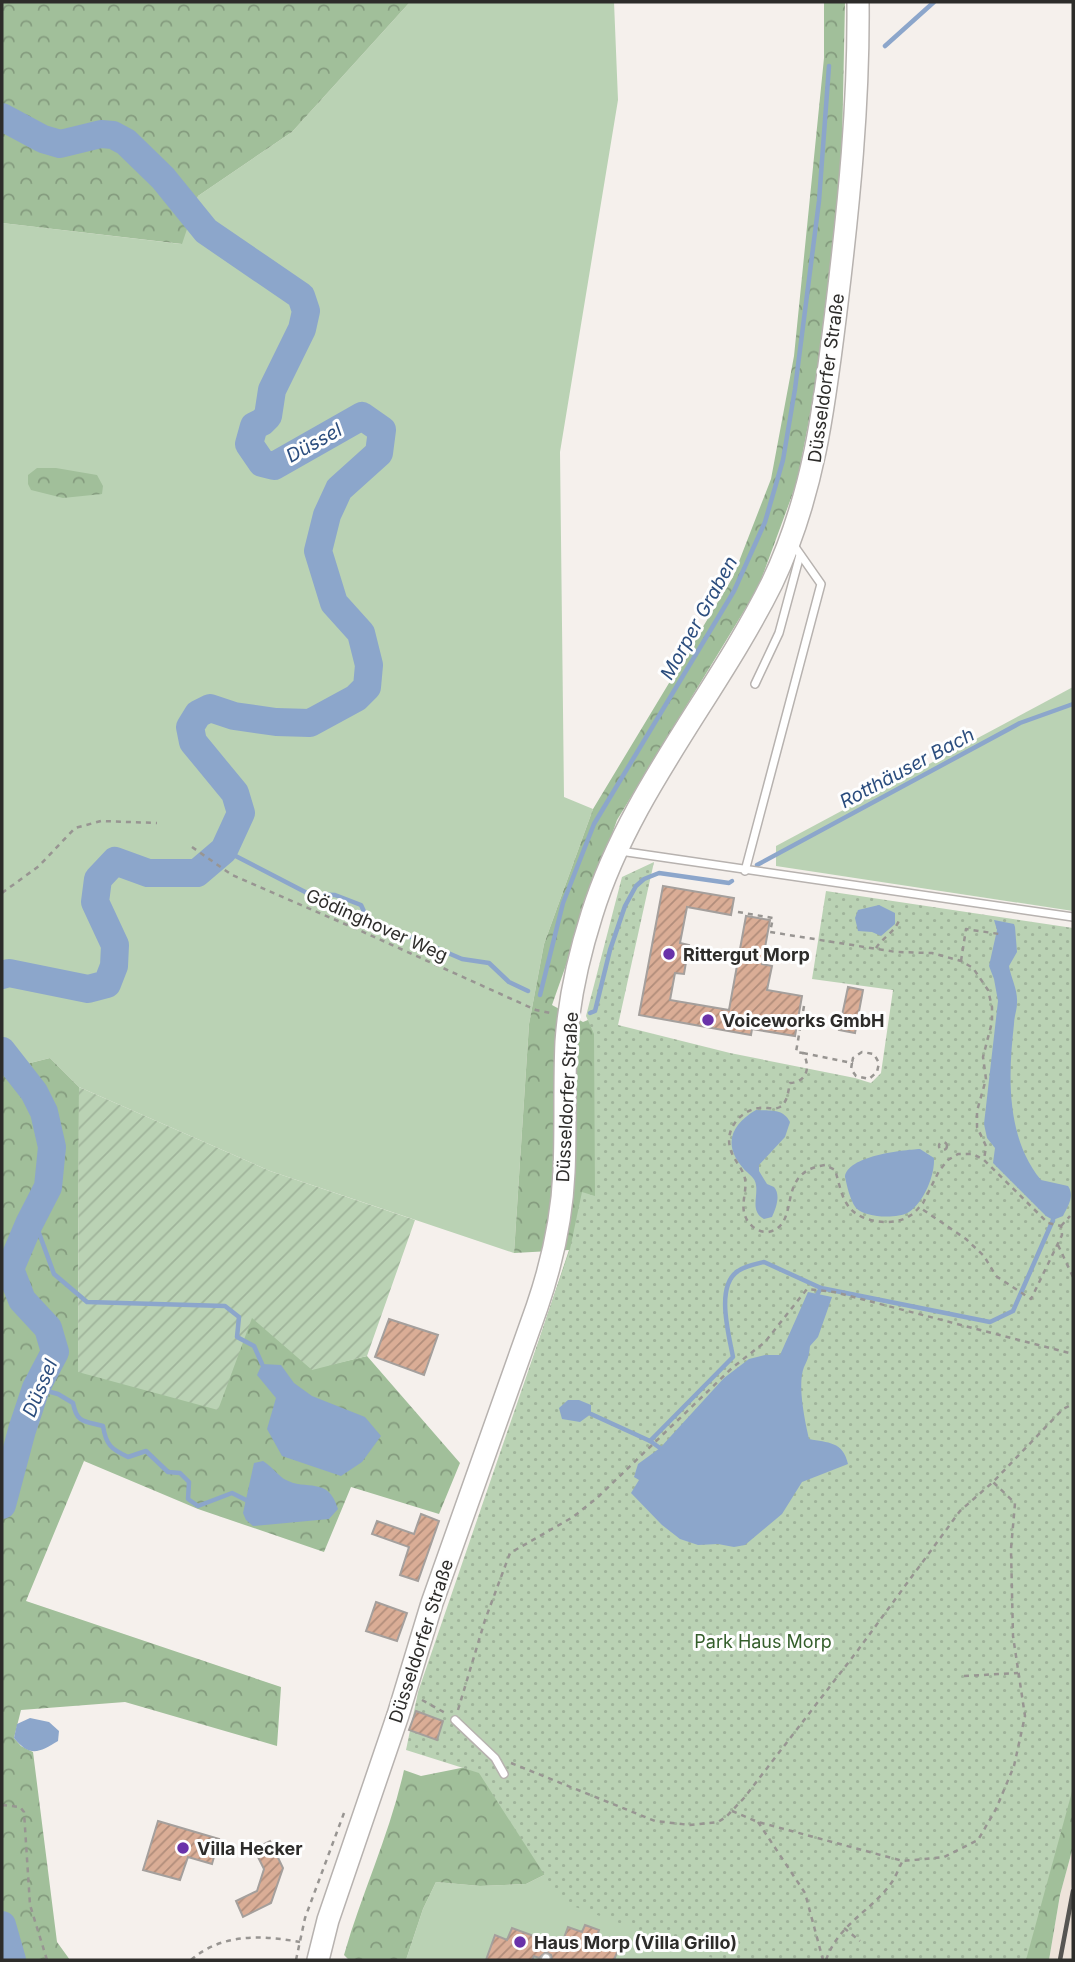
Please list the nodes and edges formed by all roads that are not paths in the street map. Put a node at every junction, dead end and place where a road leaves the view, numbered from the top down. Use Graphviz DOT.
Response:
graph roads {
  1 [pos="858,2"];
  2 [pos="795,547"];
  3 [pos="755,684"];
  4 [pos="616,850"];
  5 [pos="745,871"];
  6 [pos="1073,917"];
  7 [pos="455,1720"];
  8 [pos="504,1773"];
  9 [pos="318,1960"];
  1 -- 2 [label="main road, Düsseldorfer Straße"];
  2 -- 3 [label="lane"];
  2 -- 4 [label="main road, Düsseldorfer Straße"];
  2 -- 5 [label="lane"];
  4 -- 5 [label="lane"];
  4 -- 9 [label="main road, Düsseldorfer Straße"];
  5 -- 6 [label="lane"];
  7 -- 8 [label="lane"];
}
